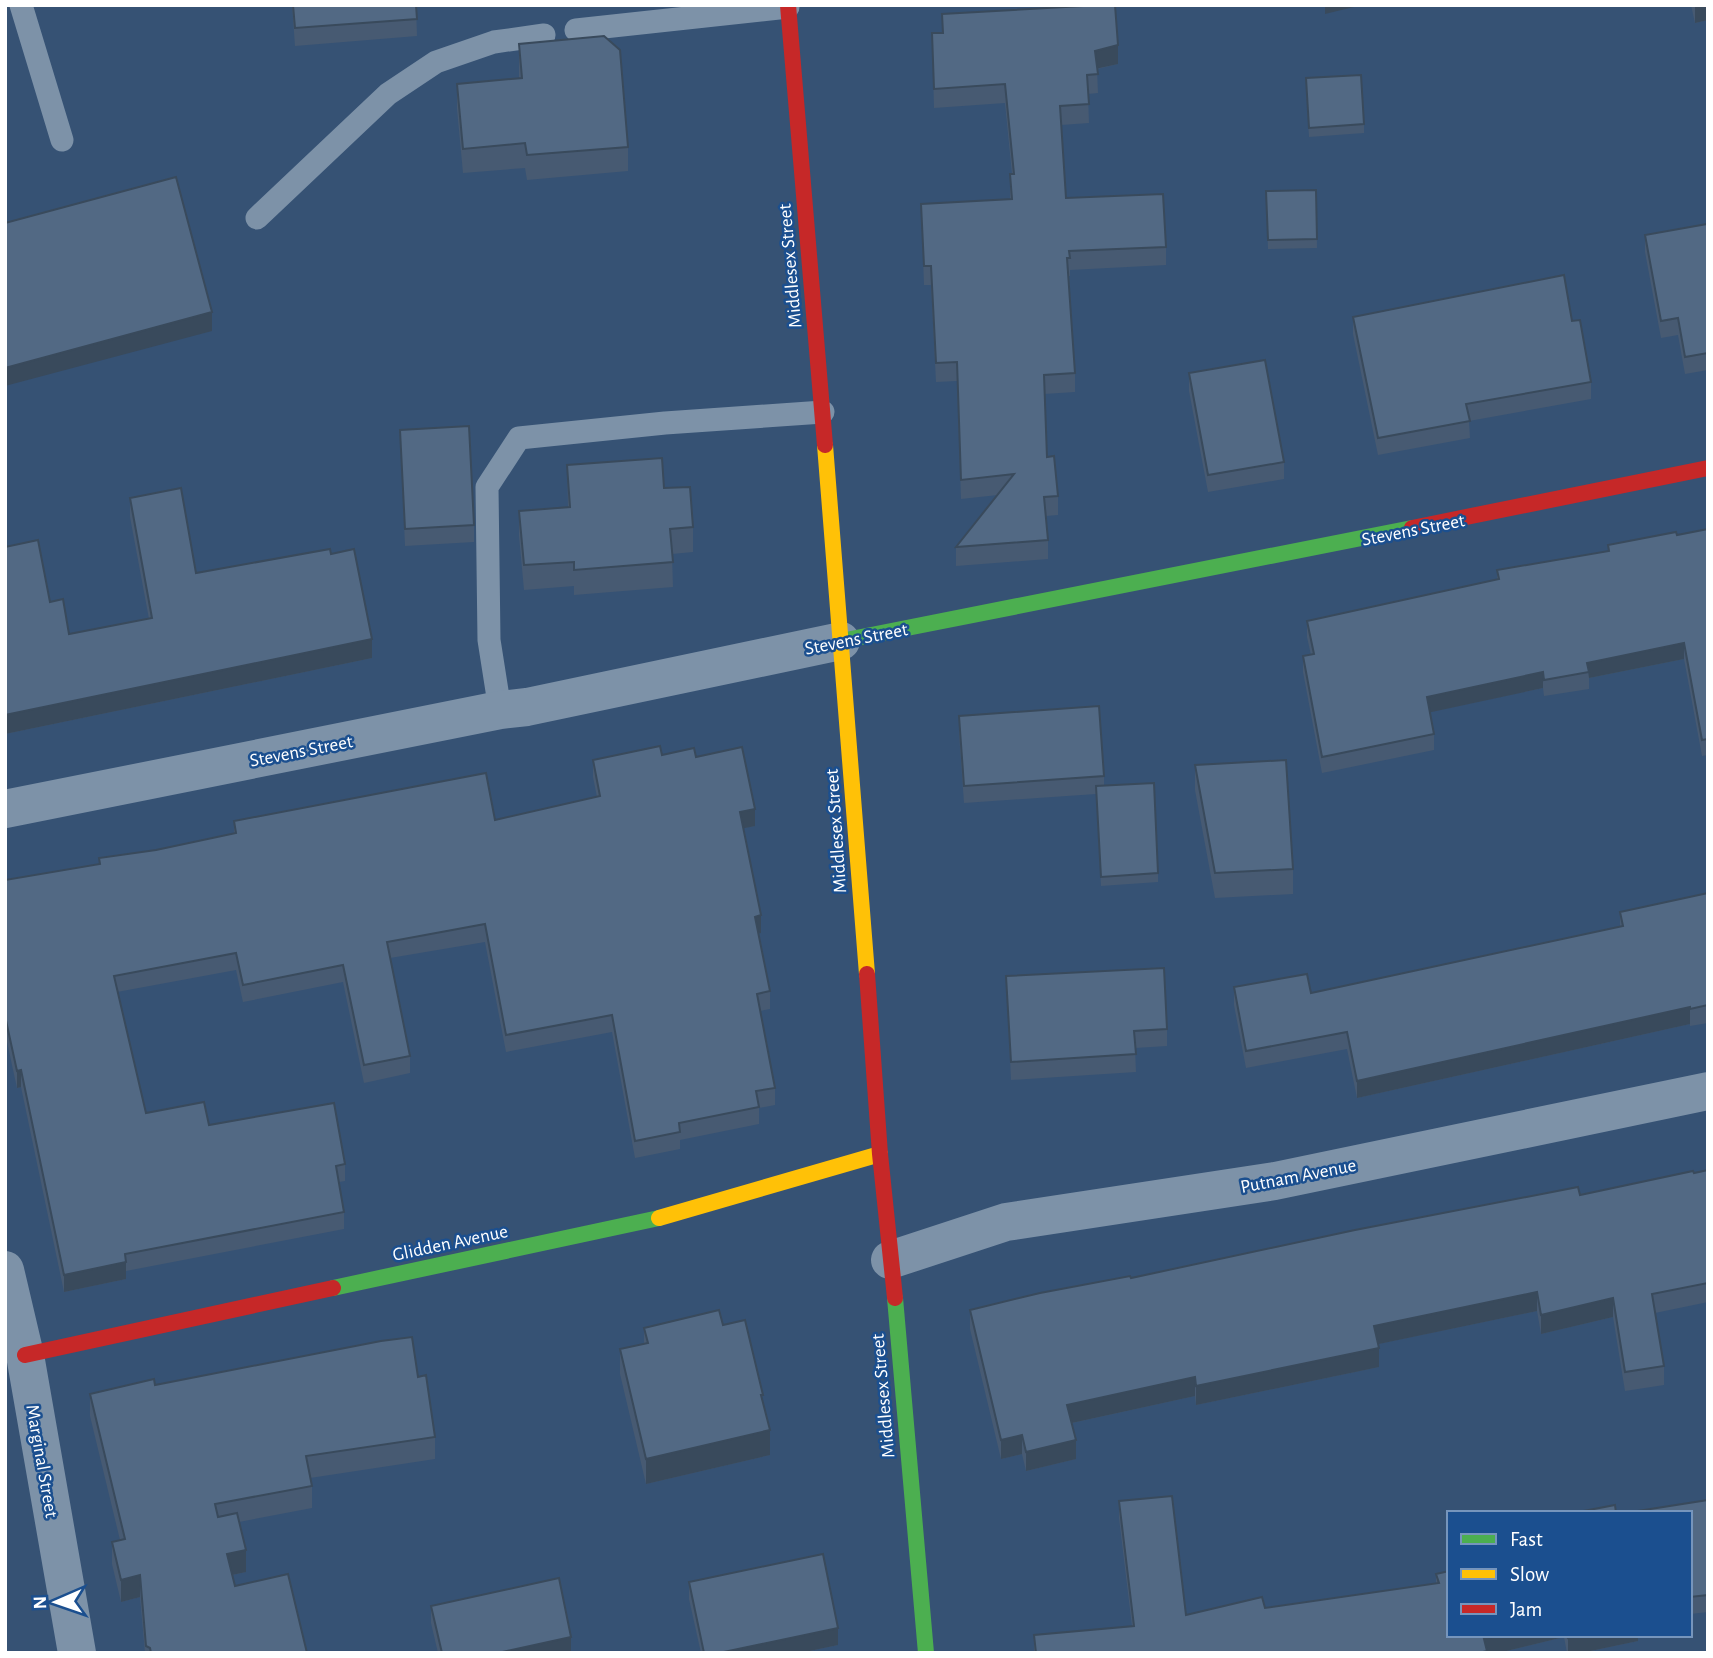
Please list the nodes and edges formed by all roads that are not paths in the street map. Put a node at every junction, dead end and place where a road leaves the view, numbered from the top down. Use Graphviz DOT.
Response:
graph roads {
  1 [pos="21,5"];
  2 [pos="788,6"];
  3 [pos="576,30"];
  4 [pos="544,35"];
  5 [pos="62,140"];
  6 [pos="257,218"];
  7 [pos="823,412"];
  8 [pos="1708,468"];
  9 [pos="841,641"];
  10 [pos="500,710"];
  11 [pos="5,809"];
  12 [pos="1708,1091"];
  13 [pos="880,1154"];
  14 [pos="890,1260"];
  15 [pos="5,1270"];
  16 [pos="25,1356"];
  17 [pos="77,1653"];
  18 [pos="926,1653"];
  1 -- 5 [label="lane"];
  2 -- 3 [label="lane"];
  2 -- 7 [label="main road, Middlesex Street"];
  4 -- 6 [label="lane"];
  7 -- 9 [label="main road, Middlesex Street"];
  7 -- 10 [label="lane"];
  8 -- 9 [label="main road, Stevens Street"];
  9 -- 10 [label="street, Stevens Street"];
  9 -- 13 [label="main road, Middlesex Street"];
  10 -- 11 [label="street, Stevens Street"];
  12 -- 14 [label="street, Putnam Avenue"];
  13 -- 14 [label="main road, Middlesex Street"];
  13 -- 16 [label="main road, Glidden Avenue"];
  14 -- 18 [label="main road, Middlesex Street"];
  15 -- 16 [label="street, Marginal Street"];
  16 -- 17 [label="street, Marginal Street"];
}
